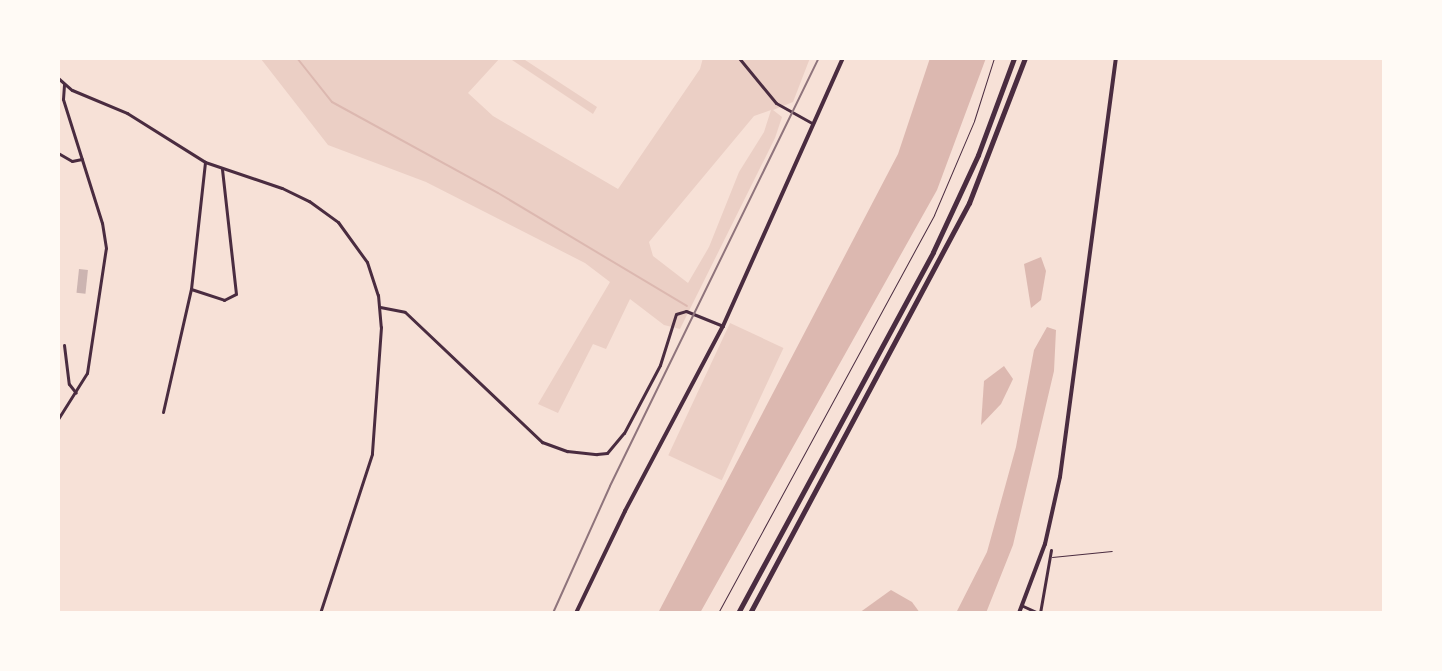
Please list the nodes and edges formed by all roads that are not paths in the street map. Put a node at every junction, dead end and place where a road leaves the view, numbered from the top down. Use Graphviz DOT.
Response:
graph roads {
  1 [pos="739,58"];
  2 [pos="843,58"];
  3 [pos="1014,58"];
  4 [pos="1025,58"];
  5 [pos="1116,58"];
  6 [pos="58,78"];
  7 [pos="62,86"];
  8 [pos="814,123"];
  9 [pos="58,153"];
  10 [pos="82,159"];
  11 [pos="205,162"];
  12 [pos="222,169"];
  13 [pos="191,289"];
  14 [pos="380,307"];
  15 [pos="723,326"];
  16 [pos="64,345"];
  17 [pos="76,393"];
  18 [pos="163,412"];
  19 [pos="58,419"];
  20 [pos="1051,550"];
  21 [pos="1112,551"];
  22 [pos="1049,557"];
  23 [pos="1023,606"];
  24 [pos="320,613"];
  25 [pos="576,613"];
  26 [pos="738,613"];
  27 [pos="750,613"];
  28 [pos="1019,613"];
  29 [pos="1039,613"];
  1 -- 8 [label="street"];
  2 -- 8 [label="main road"];
  3 -- 26 [label="highway"];
  4 -- 27 [label="highway"];
  5 -- 23 [label="main road"];
  6 -- 7 [label="street"];
  7 -- 10 [label="street"];
  7 -- 11 [label="street"];
  8 -- 15 [label="main road"];
  9 -- 10 [label="street"];
  10 -- 17 [label="street"];
  11 -- 12 [label="street"];
  11 -- 13 [label="street"];
  12 -- 13 [label="street"];
  12 -- 14 [label="street"];
  13 -- 18 [label="street"];
  14 -- 15 [label="street"];
  14 -- 24 [label="street"];
  15 -- 25 [label="main road"];
  16 -- 17 [label="street"];
  17 -- 19 [label="street"];
  20 -- 22 [label="street"];
  21 -- 22 [label="lane"];
  22 -- 29 [label="street"];
  23 -- 28 [label="main road"];
  23 -- 29 [label="street"];
}
